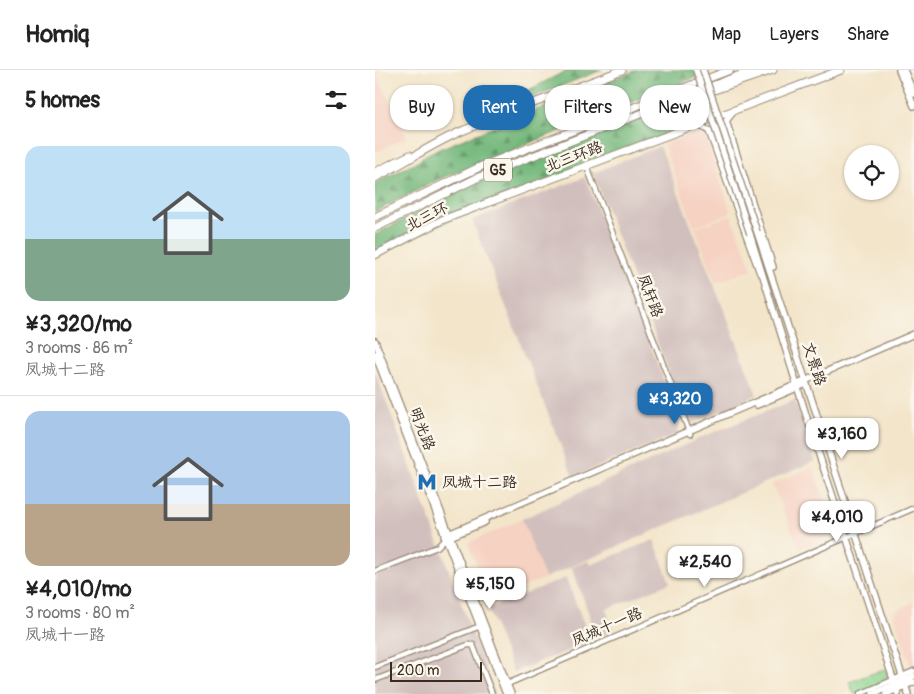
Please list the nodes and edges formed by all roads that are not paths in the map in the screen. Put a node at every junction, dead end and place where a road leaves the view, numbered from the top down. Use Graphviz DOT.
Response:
graph roads {
  1 [pos="622,70"];
  2 [pos="696,70"];
  3 [pos="703,70"];
  4 [pos="729,70"];
  5 [pos="753,70"];
  6 [pos="773,70"];
  7 [pos="841,70"];
  8 [pos="899,70"];
  9 [pos="904,70"];
  10 [pos="914,94"];
  11 [pos="913,102"];
  12 [pos="734,111"];
  13 [pos="630,118"];
  14 [pos="630,118"];
  15 [pos="709,121"];
  16 [pos="599,130"];
  17 [pos="686,130"];
  18 [pos="707,130"];
  19 [pos="428,146"];
  20 [pos="587,167"];
  21 [pos="375,172"];
  22 [pos="375,178"];
  23 [pos="465,212"];
  24 [pos="375,217"];
  25 [pos="375,229"];
  26 [pos="375,255"];
  27 [pos="375,259"];
  28 [pos="766,286"];
  29 [pos="777,288"];
  30 [pos="914,334"];
  31 [pos="914,338"];
  32 [pos="375,341"];
  33 [pos="375,354"];
  34 [pos="806,382"];
  35 [pos="797,386"];
  36 [pos="689,432"];
  37 [pos="914,508"];
  38 [pos="855,533"];
  39 [pos="447,536"];
  40 [pos="846,537"];
  41 [pos="375,571"];
  42 [pos="482,625"];
  43 [pos="375,667"];
  44 [pos="914,671"];
  45 [pos="914,676"];
  46 [pos="375,680"];
  47 [pos="903,681"];
  48 [pos="914,682"];
  49 [pos="505,685"];
  50 [pos="895,687"];
  51 [pos="492,694"];
  52 [pos="506,694"];
  53 [pos="511,694"];
  54 [pos="860,694"];
  55 [pos="873,694"];
  56 [pos="886,694"];
  57 [pos="908,694"];
  1 -- 19 [label="highway"];
  2 -- 28 [label="main road, 文景路, bridge"];
  3 -- 29 [label="main road, 文景路, bridge"];
  4 -- 24 [label="highway, G5"];
  5 -- 13 [label="highway, G5"];
  6 -- 14 [label="highway"];
  7 -- 12 [label="highway, 北三环路"];
  8 -- 11 [label="main road"];
  9 -- 10 [label="main road"];
  12 -- 15 [label="highway, 北三环路"];
  12 -- 29 [label="main road"];
  16 -- 25 [label="highway, G5"];
  17 -- 20 [label="highway, 北三环路"];
  18 -- 28 [label="main road"];
  19 -- 21 [label="highway"];
  19 -- 22 [label="highway"];
  20 -- 23 [label="highway, 北三环路"];
  20 -- 36 [label="street, 凤轩路"];
  23 -- 26 [label="highway, 北三环路"];
  23 -- 27 [label="highway, 北三环"];
  28 -- 35 [label="main road, 文景路"];
  29 -- 34 [label="main road, 文景路"];
  30 -- 34 [label="main road"];
  31 -- 34 [label="main road"];
  32 -- 39 [label="main road, 明光路"];
  33 -- 39 [label="main road, 明光路"];
  34 -- 35 [label="main road"];
  34 -- 38 [label="main road, 文景路"];
  35 -- 36 [label="main road"];
  35 -- 40 [label="main road, 文景路"];
  36 -- 39 [label="main road"];
  37 -- 38 [label="street, 凤城十一路"];
  38 -- 40 [label="street, 凤城十一路"];
  38 -- 47 [label="main road, 文景路"];
  39 -- 41 [label="street"];
  39 -- 42 [label="main road, 明光路"];
  40 -- 49 [label="street, 凤城十一路"];
  40 -- 50 [label="main road, 文景路"];
  42 -- 43 [label="street"];
  42 -- 49 [label="main road, 明光路"];
  44 -- 47 [label="street"];
  45 -- 47 [label="main road"];
  46 -- 51 [label="street"];
  47 -- 48 [label="main road"];
  47 -- 50 [label="main road"];
  47 -- 57 [label="main road, 文景路"];
  49 -- 52 [label="main road, 明光路"];
  49 -- 53 [label="main road, 明光路"];
  50 -- 54 [label="street"];
  50 -- 55 [label="main road"];
  50 -- 56 [label="main road"];
}
